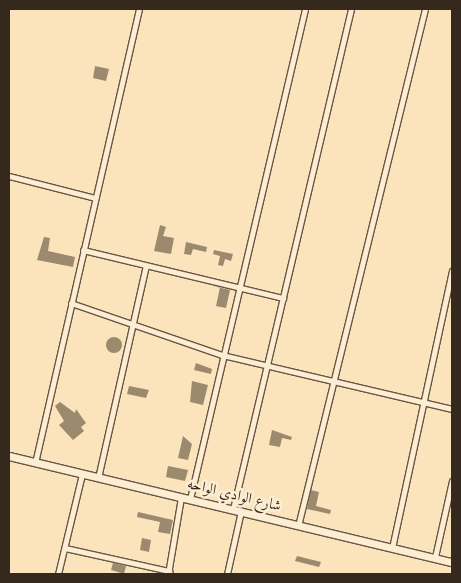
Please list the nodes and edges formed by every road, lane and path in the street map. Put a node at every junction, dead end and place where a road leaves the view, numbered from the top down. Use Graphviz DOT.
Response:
graph roads {
  1 [pos="139,9"];
  2 [pos="305,9"];
  3 [pos="351,9"];
  4 [pos="425,9"];
  5 [pos="9,176"];
  6 [pos="95,198"];
  7 [pos="83,250"];
  8 [pos="146,265"];
  9 [pos="452,270"];
  10 [pos="238,288"];
  11 [pos="283,298"];
  12 [pos="71,304"];
  13 [pos="132,324"];
  14 [pos="222,355"];
  15 [pos="267,365"];
  16 [pos="334,381"];
  17 [pos="422,402"];
  18 [pos="452,409"];
  19 [pos="9,456"];
  20 [pos="35,462"];
  21 [pos="82,474"];
  22 [pos="98,478"];
  23 [pos="452,481"];
  24 [pos="181,497"];
  25 [pos="190,499"];
  26 [pos="237,510"];
  27 [pos="298,526"];
  28 [pos="64,548"];
  29 [pos="392,548"];
  30 [pos="435,557"];
  31 [pos="452,562"];
  32 [pos="168,572"];
  33 [pos="58,574"];
  34 [pos="227,574"];
  1 -- 6 [label="street"];
  2 -- 10 [label="street"];
  3 -- 11 [label="street"];
  4 -- 16 [label="street"];
  5 -- 6 [label="street"];
  6 -- 7 [label="street"];
  7 -- 8 [label="street"];
  7 -- 12 [label="street"];
  8 -- 10 [label="street"];
  8 -- 13 [label="street"];
  9 -- 17 [label="street"];
  10 -- 11 [label="street"];
  10 -- 14 [label="street"];
  11 -- 15 [label="street"];
  12 -- 13 [label="street"];
  12 -- 20 [label="street"];
  13 -- 14 [label="street"];
  13 -- 22 [label="street"];
  14 -- 15 [label="street"];
  14 -- 25 [label="street"];
  15 -- 16 [label="street"];
  15 -- 26 [label="street"];
  16 -- 17 [label="street"];
  16 -- 27 [label="street"];
  17 -- 18 [label="street"];
  17 -- 29 [label="street"];
  19 -- 20 [label="main road, شارع الوادي الواحه"];
  20 -- 21 [label="main road, شارع الوادي الواحه"];
  21 -- 22 [label="main road, شارع الوادي الواحه"];
  21 -- 28 [label="street"];
  22 -- 24 [label="main road, شارع الوادي الواحه"];
  23 -- 30 [label="street"];
  24 -- 25 [label="main road, شارع الوادي الواحه"];
  24 -- 32 [label="street"];
  25 -- 26 [label="main road, شارع الوادي الواحه"];
  26 -- 27 [label="main road, شارع الوادي الواحه"];
  26 -- 34 [label="street"];
  27 -- 29 [label="main road, شارع الوادي الواحه"];
  28 -- 32 [label="street"];
  28 -- 33 [label="street"];
  29 -- 30 [label="main road, شارع الوادي الواحه"];
  30 -- 31 [label="main road, شارع الوادي الواحه"];
}
